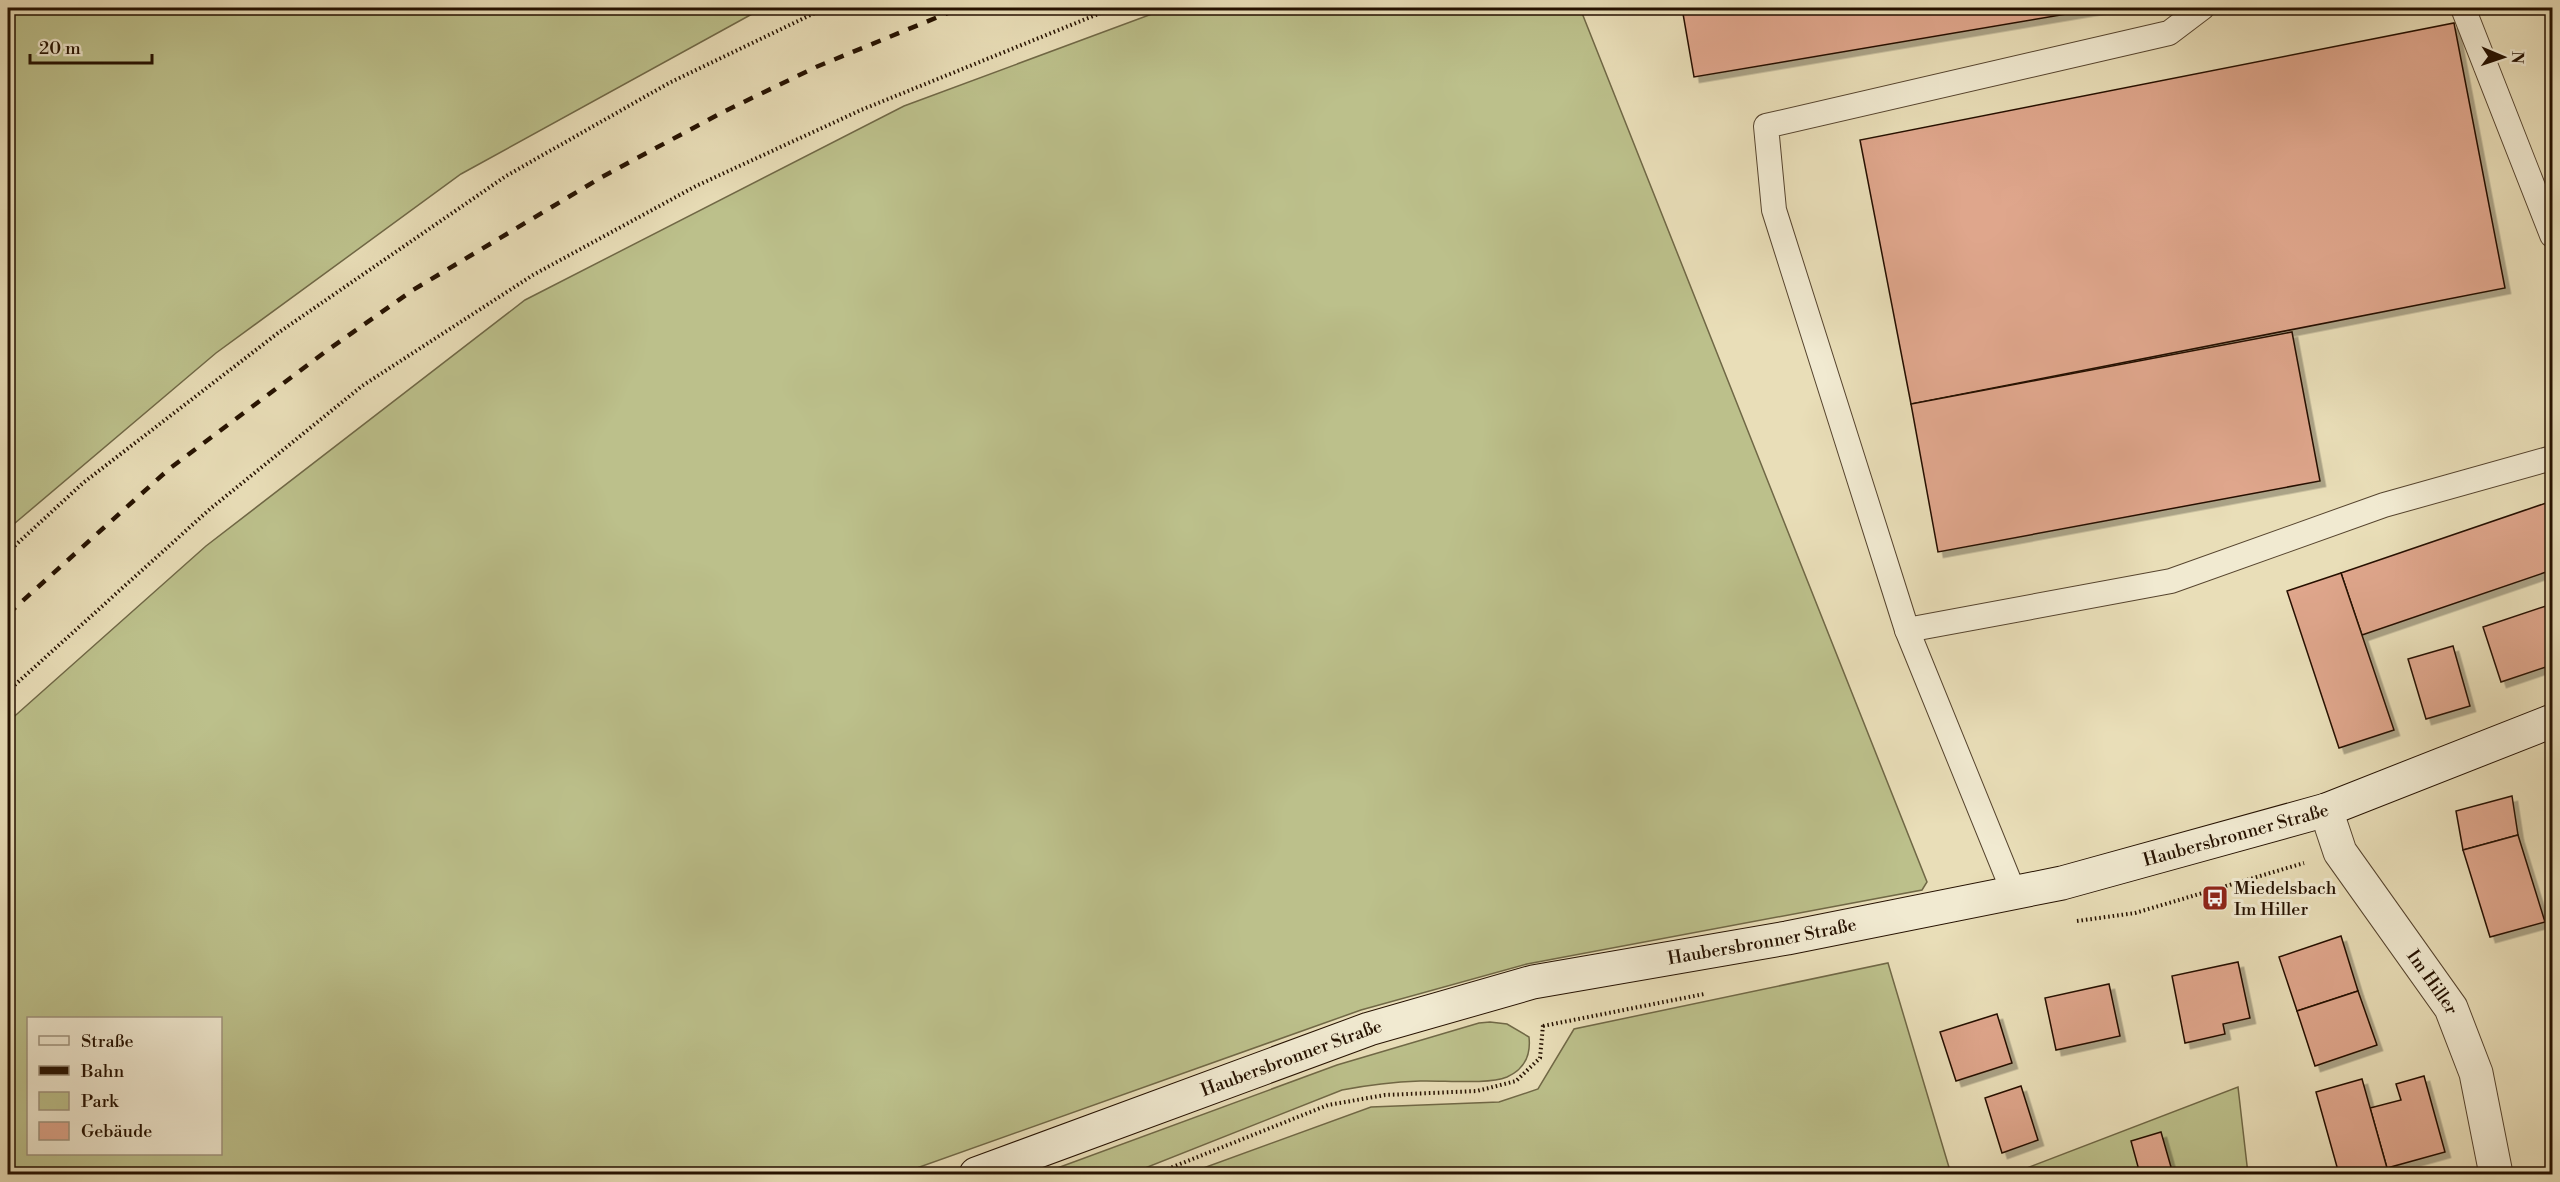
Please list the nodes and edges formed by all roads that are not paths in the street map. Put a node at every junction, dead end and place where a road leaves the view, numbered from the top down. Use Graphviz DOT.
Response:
graph roads {
  1 [pos="2202,8"];
  2 [pos="2463,8"];
  3 [pos="2553,235"];
  4 [pos="2553,458"];
  5 [pos="1906,630"];
  6 [pos="2553,721"];
  7 [pos="2326,810"];
  8 [pos="2014,893"];
  9 [pos="976,1174"];
  10 [pos="2496,1174"];
  1 -- 5 [label="lane"];
  2 -- 3 [label="lane"];
  4 -- 5 [label="lane"];
  5 -- 8 [label="lane"];
  6 -- 7 [label="main road, Haubersbronner Straße"];
  7 -- 8 [label="main road, Haubersbronner Straße"];
  7 -- 10 [label="main road, Im Hiller"];
  8 -- 9 [label="main road, Haubersbronner Straße"];
}
